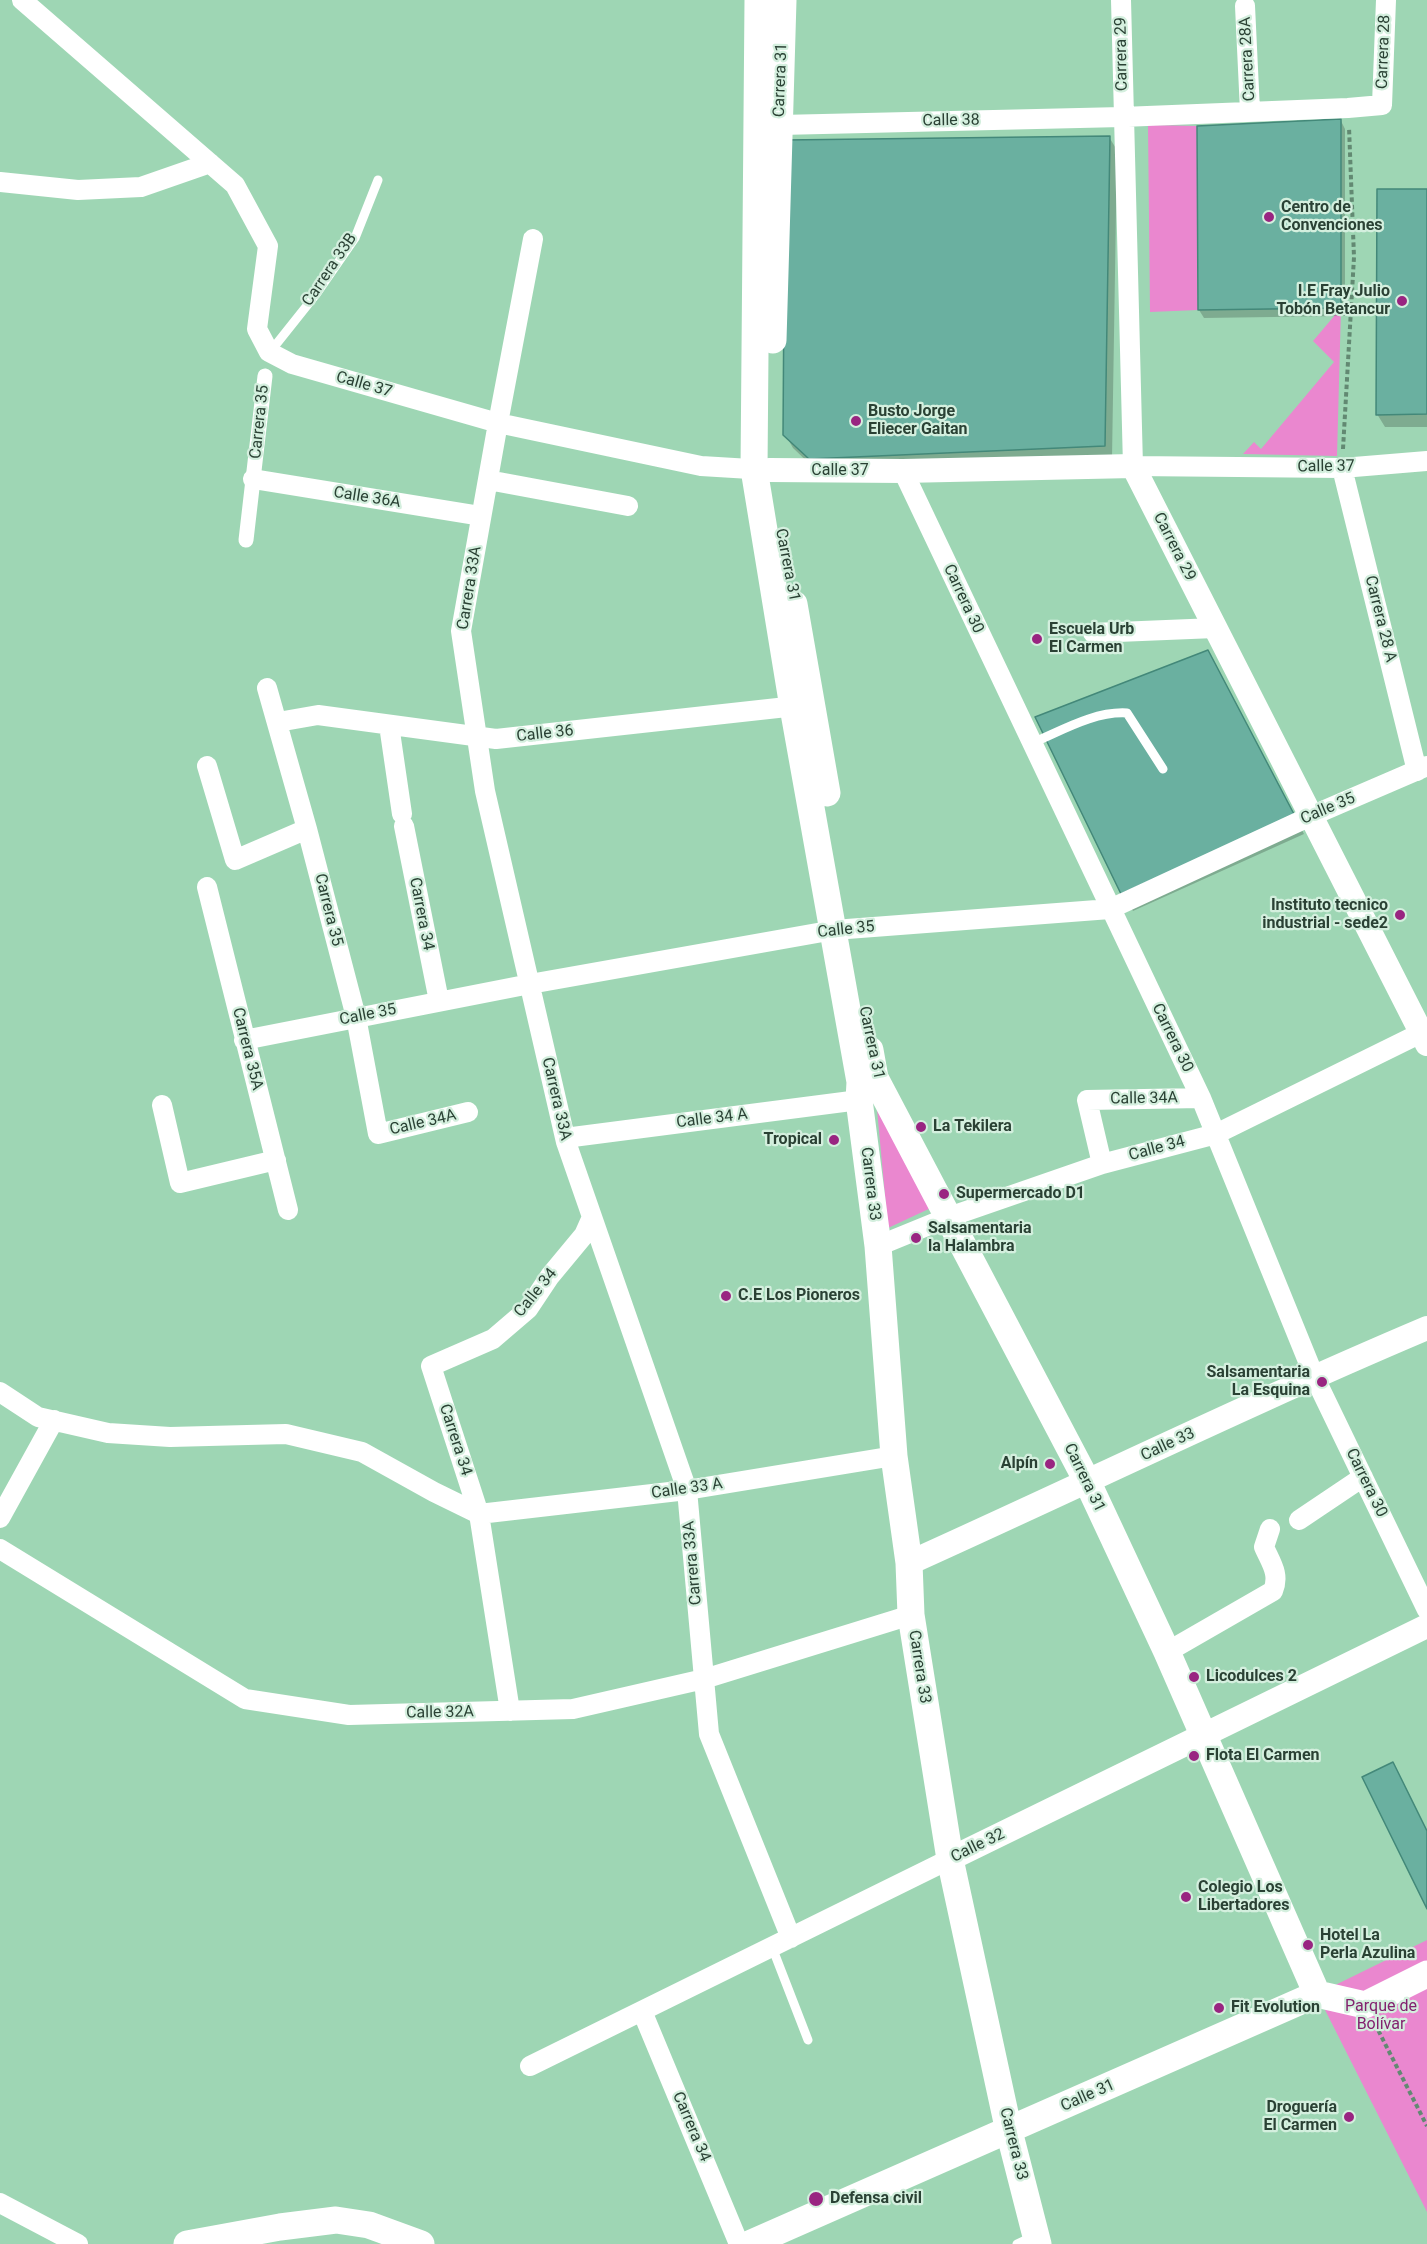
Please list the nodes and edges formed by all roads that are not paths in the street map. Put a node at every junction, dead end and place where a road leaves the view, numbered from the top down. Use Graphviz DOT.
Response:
graph roads {
  1 [pos="22,0"];
  2 [pos="758,0"];
  3 [pos="783,0"];
  4 [pos="1121,0"];
  5 [pos="1386,0"];
  6 [pos="1245,6"];
  7 [pos="1383,105"];
  8 [pos="1250,111"];
  9 [pos="1122,117"];
  10 [pos="780,125"];
  11 [pos="210,163"];
  12 [pos="378,180"];
  13 [pos="0,182"];
  14 [pos="533,238"];
  15 [pos="269,352"];
  16 [pos="265,375"];
  17 [pos="498,423"];
  18 [pos="1427,461"];
  19 [pos="1133,466"];
  20 [pos="1342,468"];
  21 [pos="762,470"];
  22 [pos="903,471"];
  23 [pos="254,479"];
  24 [pos="488,480"];
  25 [pos="628,506"];
  26 [pos="481,516"];
  27 [pos="246,540"];
  28 [pos="1215,628"];
  29 [pos="1093,633"];
  30 [pos="267,688"];
  31 [pos="803,705"];
  32 [pos="278,722"];
  33 [pos="388,725"];
  34 [pos="476,736"];
  35 [pos="1032,743"];
  36 [pos="207,766"];
  37 [pos="1422,768"];
  38 [pos="1163,769"];
  39 [pos="1311,816"];
  40 [pos="307,829"];
  41 [pos="207,887"];
  42 [pos="1110,909"];
  43 [pos="841,929"];
  44 [pos="530,984"];
  45 [pos="439,1001"];
  46 [pos="356,1017"];
  47 [pos="1425,1036"];
  48 [pos="244,1040"];
  49 [pos="859,1091"];
  50 [pos="1201,1098"];
  51 [pos="162,1105"];
  52 [pos="468,1112"];
  53 [pos="378,1134"];
  54 [pos="1216,1134"];
  55 [pos="565,1138"];
  56 [pos="276,1160"];
  57 [pos="1102,1164"];
  58 [pos="288,1210"];
  59 [pos="592,1217"];
  60 [pos="949,1217"];
  61 [pos="878,1246"];
  62 [pos="1427,1328"];
  63 [pos="431,1366"];
  64 [pos="1314,1376"];
  65 [pos="0,1392"];
  66 [pos="54,1420"];
  67 [pos="894,1456"];
  68 [pos="1363,1476"];
  69 [pos="1088,1483"];
  70 [pos="687,1490"];
  71 [pos="479,1514"];
  72 [pos="0,1518"];
  73 [pos="1299,1520"];
  74 [pos="1270,1529"];
  75 [pos="0,1549"];
  76 [pos="909,1563"];
  77 [pos="1427,1610"];
  78 [pos="911,1615"];
  79 [pos="1427,1626"];
  80 [pos="1167,1652"];
  81 [pos="704,1679"];
  82 [pos="510,1711"];
  83 [pos="1204,1735"];
  84 [pos="950,1859"];
  85 [pos="791,1938"];
  86 [pos="772,1947"];
  87 [pos="1427,1974"];
  88 [pos="1317,1994"];
  89 [pos="642,2011"];
  90 [pos="808,2040"];
  91 [pos="530,2066"];
  92 [pos="1009,2130"];
  93 [pos="0,2203"];
  94 [pos="1030,2241"];
  95 [pos="78,2244"];
  96 [pos="188,2244"];
  97 [pos="422,2244"];
  98 [pos="739,2244"];
  99 [pos="749,2244"];
  1 -- 11 [label="street"];
  2 -- 21 [label="main road, Carrera 31"];
  3 -- 10 [label="main road, Carrera 31"];
  4 -- 9 [label="street, Carrera 29"];
  5 -- 7 [label="street, Carrera 28"];
  6 -- 8 [label="street, Carrera 28A"];
  7 -- 8 [label="street, Calle 38"];
  8 -- 9 [label="street, Calle 38"];
  9 -- 10 [label="street, Calle 38"];
  9 -- 19 [label="street, Carrera 29"];
  10 -- 21 [label="main road, Carrera 31"];
  11 -- 13 [label="street"];
  11 -- 15 [label="street"];
  12 -- 15 [label="lane, Carrera 33B"];
  14 -- 17 [label="street, Carrera 33A"];
  15 -- 17 [label="street, Calle 37"];
  16 -- 23 [label="street, Carrera 35"];
  17 -- 21 [label="street, Calle 37"];
  17 -- 24 [label="street, Carrera 33A"];
  18 -- 20 [label="street, Calle 37"];
  19 -- 20 [label="street, Calle 37"];
  19 -- 22 [label="street, Calle 37"];
  19 -- 28 [label="street, Carrera 29"];
  20 -- 37 [label="street, Carrera 28 A"];
  21 -- 22 [label="street, Calle 37"];
  21 -- 31 [label="main road, Carrera 31"];
  22 -- 35 [label="street, Carrera 30"];
  23 -- 26 [label="street, Calle 36A"];
  23 -- 27 [label="street, Carrera 35"];
  24 -- 25 [label="street"];
  24 -- 26 [label="street, Carrera 33A"];
  26 -- 34 [label="street, Carrera 33A"];
  28 -- 29 [label="street"];
  28 -- 39 [label="street, Carrera 29"];
  30 -- 32 [label="street, Carrera 35"];
  31 -- 34 [label="street, Calle 36"];
  31 -- 43 [label="main road, Carrera 31"];
  32 -- 33 [label="street, Calle 36"];
  32 -- 40 [label="street, Carrera 35"];
  33 -- 34 [label="street, Calle 36"];
  33 -- 45 [label="street, Carrera 34"];
  34 -- 44 [label="street, Carrera 33A"];
  35 -- 38 [label="lane"];
  35 -- 42 [label="street, Carrera 30"];
  36 -- 40 [label="street"];
  37 -- 39 [label="street, Calle 35"];
  39 -- 42 [label="street, Calle 35"];
  39 -- 47 [label="street, Carrera 29"];
  40 -- 46 [label="street, Carrera 35"];
  41 -- 48 [label="street, Carrera 35A"];
  42 -- 43 [label="street, Calle 35"];
  42 -- 50 [label="street, Carrera 30"];
  43 -- 44 [label="street, Calle 35"];
  43 -- 49 [label="main road, Carrera 31"];
  43 -- 60 [label="main road, Carrera 31"];
  44 -- 45 [label="street, Calle 35"];
  44 -- 55 [label="street, Carrera 33A"];
  45 -- 46 [label="street, Calle 35"];
  46 -- 48 [label="street, Calle 35"];
  46 -- 53 [label="street, Carrera 35"];
  47 -- 54 [label="street, Calle 34"];
  48 -- 56 [label="street, Carrera 35A"];
  49 -- 55 [label="street, Calle 34 A"];
  49 -- 61 [label="main road, Carrera 33"];
  50 -- 54 [label="street, Carrera 30"];
  50 -- 57 [label="street, Calle 34A"];
  51 -- 56 [label="street"];
  52 -- 53 [label="street, Calle 34A"];
  54 -- 57 [label="street, Calle 34"];
  54 -- 64 [label="street, Carrera 30"];
  55 -- 59 [label="street, Carrera 33A"];
  56 -- 58 [label="street, Carrera 35A"];
  57 -- 60 [label="street, Calle 34"];
  59 -- 63 [label="street, Calle 34"];
  59 -- 70 [label="street, Carrera 33A"];
  60 -- 61 [label="street, Calle 34"];
  60 -- 69 [label="main road, Carrera 31"];
  61 -- 67 [label="main road, Carrera 33"];
  62 -- 64 [label="street, Calle 33"];
  63 -- 71 [label="street, Carrera 34"];
  64 -- 68 [label="street, Carrera 30"];
  64 -- 69 [label="street, Calle 33"];
  65 -- 66 [label="street"];
  66 -- 71 [label="street"];
  66 -- 72 [label="street"];
  67 -- 70 [label="street, Calle 33 A"];
  67 -- 76 [label="main road, Carrera 33"];
  68 -- 73 [label="street"];
  68 -- 77 [label="street, Carrera 30"];
  69 -- 76 [label="street, Calle 33"];
  69 -- 80 [label="main road, Carrera 31"];
  70 -- 71 [label="street, Calle 33 A"];
  70 -- 81 [label="street, Carrera 33A"];
  71 -- 82 [label="street, Carrera 34"];
  74 -- 80 [label="street"];
  75 -- 82 [label="street, Calle 32A"];
  76 -- 78 [label="main road, Carrera 33"];
  78 -- 81 [label="street, Calle 32A"];
  78 -- 84 [label="main road, Carrera 33"];
  79 -- 83 [label="street, Calle 32"];
  80 -- 83 [label="main road, Carrera 31"];
  81 -- 82 [label="street, Calle 32A"];
  81 -- 85 [label="street, Carrera 33A"];
  83 -- 84 [label="street, Calle 32"];
  83 -- 88 [label="main road, Carrera 31"];
  84 -- 85 [label="street, Calle 32"];
  84 -- 92 [label="main road, Carrera 33"];
  85 -- 86 [label="street, Calle 32"];
  86 -- 89 [label="street, Calle 32"];
  86 -- 90 [label="lane"];
  87 -- 88 [label="main road"];
  88 -- 92 [label="main road, Calle 31"];
  89 -- 91 [label="street, Calle 32"];
  89 -- 98 [label="street, Carrera 34"];
  92 -- 94 [label="main road, Carrera 33"];
  92 -- 99 [label="main road, Calle 31"];
  93 -- 95 [label="street"];
  96 -- 97 [label="main road"];
}
